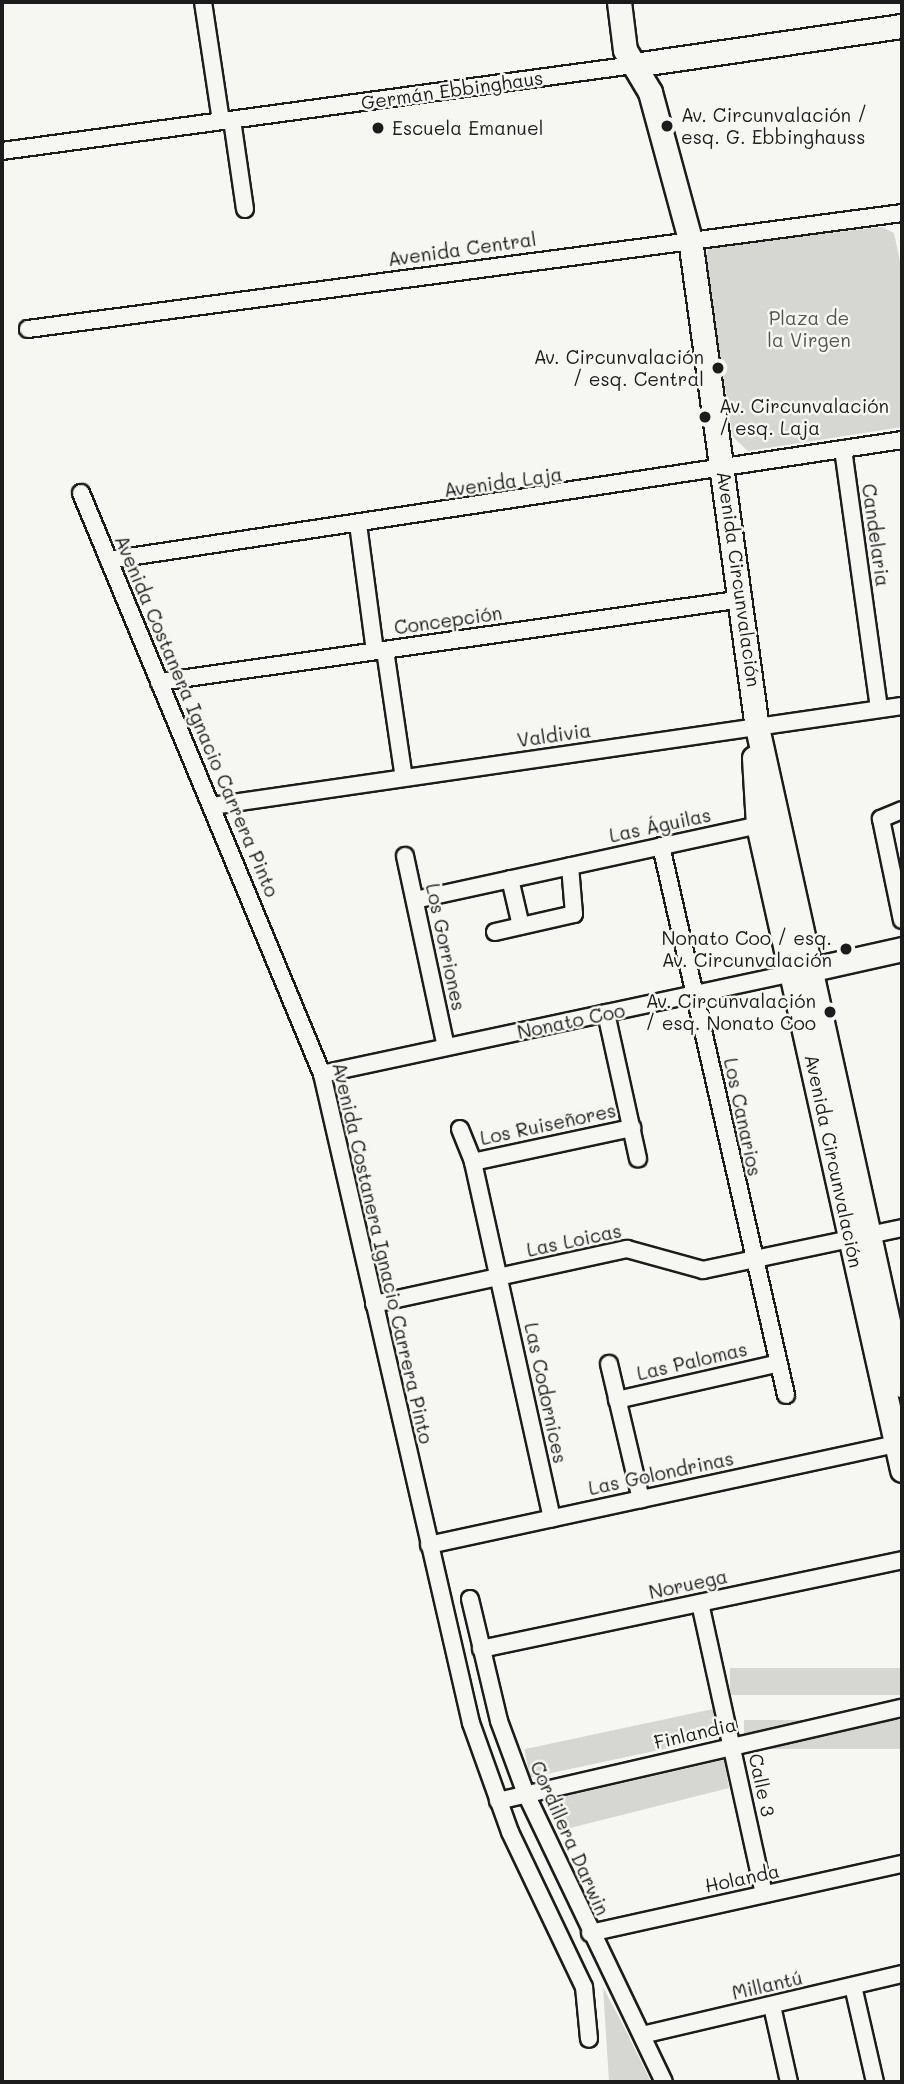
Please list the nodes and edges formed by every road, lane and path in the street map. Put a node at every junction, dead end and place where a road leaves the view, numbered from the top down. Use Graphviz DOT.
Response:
graph roads {
  1 [pos="203,2"];
  2 [pos="619,2"];
  3 [pos="902,26"];
  4 [pos="634,65"];
  5 [pos="227,120"];
  6 [pos="2,151"];
  7 [pos="245,209"];
  8 [pos="901,219"];
  9 [pos="690,239"];
  10 [pos="29,329"];
  11 [pos="902,440"];
  12 [pos="843,449"];
  13 [pos="724,467"];
  14 [pos="81,493"];
  15 [pos="358,524"];
  16 [pos="109,560"];
  17 [pos="743,599"];
  18 [pos="380,650"];
  19 [pos="159,682"];
  20 [pos="902,706"];
  21 [pos="879,709"];
  22 [pos="757,727"];
  23 [pos="404,778"];
  24 [pos="212,806"];
  25 [pos="902,810"];
  26 [pos="758,825"];
  27 [pos="662,846"];
  28 [pos="405,856"];
  29 [pos="570,866"];
  30 [pos="510,879"];
  31 [pos="415,900"];
  32 [pos="902,920"];
  33 [pos="521,926"];
  34 [pos="495,932"];
  35 [pos="902,949"];
  36 [pos="801,971"];
  37 [pos="694,994"];
  38 [pos="606,1013"];
  39 [pos="446,1047"];
  40 [pos="322,1074"];
  41 [pos="632,1128"];
  42 [pos="460,1129"];
  43 [pos="639,1159"];
  44 [pos="473,1162"];
  45 [pos="902,1228"];
  46 [pos="860,1237"];
  47 [pos="753,1260"];
  48 [pos="499,1277"];
  49 [pos="374,1304"];
  50 [pos="609,1364"];
  51 [pos="776,1364"];
  52 [pos="902,1385"];
  53 [pos="786,1395"];
  54 [pos="617,1399"];
  55 [pos="899,1443"];
  56 [pos="902,1470"];
  57 [pos="641,1499"];
  58 [pos="552,1518"];
  59 [pos="429,1545"];
  60 [pos="902,1560"];
  61 [pos="470,1599"];
  62 [pos="700,1603"];
  63 [pos="481,1649"];
  64 [pos="902,1708"];
  65 [pos="732,1746"];
  66 [pos="526,1794"];
  67 [pos="498,1801"];
  68 [pos="902,1864"];
  69 [pos="764,1894"];
  70 [pos="590,1933"];
  71 [pos="902,1974"];
  72 [pos="853,1986"];
  73 [pos="772,2006"];
  74 [pos="642,2035"];
  75 [pos="589,2039"];
  76 [pos="664,2082"];
  77 [pos="789,2082"];
  78 [pos="875,2082"];
  1 -- 5 [label="street"];
  2 -- 4 [label="street, Avenida Circunvalación"];
  3 -- 4 [label="street, Germán Ebbinghaus"];
  4 -- 5 [label="street, Germán Ebbinghaus"];
  4 -- 9 [label="street, Avenida Circunvalación"];
  5 -- 6 [label="street, Germán Ebbinghaus"];
  5 -- 7 [label="street"];
  8 -- 9 [label="street, Avenida Central"];
  9 -- 10 [label="street, Avenida Central"];
  9 -- 13 [label="street, Avenida Circunvalación"];
  11 -- 12 [label="street, Avenida Laja"];
  12 -- 13 [label="street, Avenida Laja"];
  12 -- 21 [label="street, Candelaria"];
  13 -- 15 [label="street, Avenida Laja"];
  13 -- 17 [label="street, Avenida Circunvalación"];
  14 -- 16 [label="street, Avenida Costanera Ignacio Carrera Pinto"];
  15 -- 16 [label="street, Avenida Laja"];
  15 -- 18 [label="street"];
  16 -- 19 [label="street, Avenida Costanera Ignacio Carrera Pinto"];
  17 -- 18 [label="street, Concepción"];
  17 -- 22 [label="street, Avenida Circunvalación"];
  18 -- 19 [label="street, Concepción"];
  18 -- 23 [label="street"];
  19 -- 24 [label="street, Avenida Costanera Ignacio Carrera Pinto"];
  20 -- 21 [label="street, Valdivia"];
  21 -- 22 [label="street, Valdivia"];
  22 -- 23 [label="street, Valdivia"];
  22 -- 26 [label="street, Avenida Circunvalación"];
  22 -- 36 [label="street, Avenida Circunvalación"];
  23 -- 24 [label="street, Valdivia"];
  24 -- 40 [label="street, Avenida Costanera Ignacio Carrera Pinto"];
  25 -- 32 [label="street"];
  26 -- 27 [label="street, Las Águilas"];
  26 -- 36 [label="street, Avenida Circunvalación"];
  27 -- 29 [label="street, Las Águilas"];
  27 -- 37 [label="street, Los Canarios"];
  28 -- 31 [label="street, Los Gorriones"];
  29 -- 30 [label="street, Las Águilas"];
  29 -- 33 [label="street"];
  30 -- 31 [label="street, Las Águilas"];
  30 -- 33 [label="street"];
  31 -- 39 [label="street, Los Gorriones"];
  33 -- 34 [label="street"];
  35 -- 36 [label="street, Nonato Coo"];
  36 -- 37 [label="street, Nonato Coo"];
  36 -- 46 [label="street, Avenida Circunvalación"];
  37 -- 38 [label="street, Nonato Coo"];
  37 -- 47 [label="street, Los Canarios"];
  38 -- 39 [label="street, Nonato Coo"];
  38 -- 41 [label="street"];
  39 -- 40 [label="street, Nonato Coo"];
  40 -- 49 [label="street, Avenida Costanera Ignacio Carrera Pinto"];
  41 -- 43 [label="street"];
  41 -- 44 [label="street, Los Ruiseñores"];
  42 -- 44 [label="street"];
  44 -- 48 [label="street"];
  45 -- 46 [label="street, Las Loicas"];
  46 -- 47 [label="street, Las Loicas"];
  46 -- 52 [label="street, Avenida Circunvalación"];
  46 -- 55 [label="street, Avenida Circunvalación"];
  47 -- 48 [label="street, Las Loicas"];
  47 -- 51 [label="street, Los Canarios"];
  48 -- 49 [label="street, Las Loicas"];
  48 -- 58 [label="street, Las Codornices"];
  49 -- 59 [label="street, Avenida Costanera Ignacio Carrera Pinto"];
  50 -- 54 [label="street"];
  51 -- 53 [label="street, Los Canarios"];
  51 -- 54 [label="street, Las Palomas"];
  54 -- 57 [label="street"];
  55 -- 56 [label="street, Avenida Circunvalación"];
  55 -- 57 [label="street, Las Golondrinas"];
  57 -- 58 [label="street, Las Golondrinas"];
  58 -- 59 [label="street, Las Golondrinas"];
  59 -- 67 [label="street, Avenida Costanera Ignacio Carrera Pinto"];
  60 -- 62 [label="street, Noruega"];
  61 -- 63 [label="street, Cordillera Darwin"];
  62 -- 63 [label="street, Noruega"];
  62 -- 65 [label="street, Calle 3"];
  63 -- 66 [label="street, Cordillera Darwin"];
  64 -- 65 [label="street, Finlandia"];
  65 -- 66 [label="street, Finlandia"];
  65 -- 69 [label="street, Calle 3"];
  66 -- 67 [label="street, Finlandia"];
  66 -- 70 [label="street, Cordillera Darwin"];
  67 -- 75 [label="street, Avenida Costanera Ignacio Carrera Pinto"];
  68 -- 69 [label="street, Holanda"];
  69 -- 70 [label="street, Holanda"];
  70 -- 74 [label="street, Cordillera Darwin"];
  71 -- 72 [label="street, Millantú"];
  72 -- 73 [label="street, Millantú"];
  72 -- 78 [label="street"];
  73 -- 74 [label="street, Millantú"];
  73 -- 77 [label="street"];
  74 -- 76 [label="street, Cordillera Darwin"];
}
